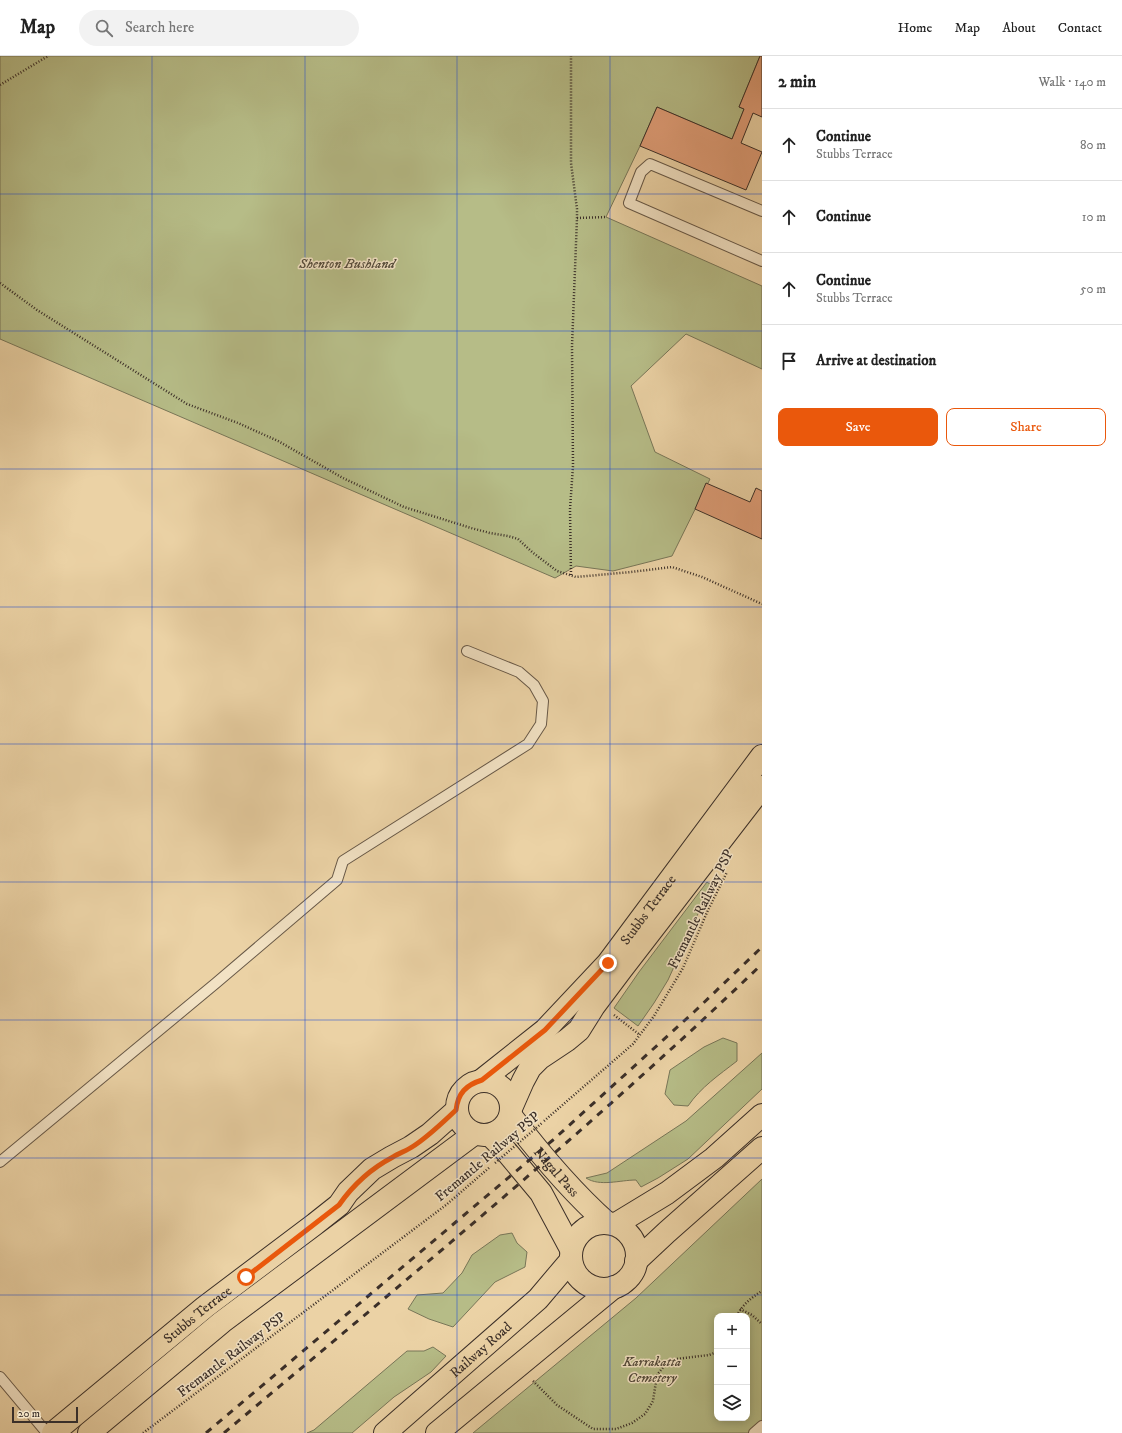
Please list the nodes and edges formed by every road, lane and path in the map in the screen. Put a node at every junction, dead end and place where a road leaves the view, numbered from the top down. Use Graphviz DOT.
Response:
graph roads {
  1 [pos="48,56"];
  2 [pos="571,56"];
  3 [pos="0,85"];
  4 [pos="762,211"];
  5 [pos="606,217"];
  6 [pos="577,218"];
  7 [pos="762,261"];
  8 [pos="0,282"];
  9 [pos="571,575"];
  10 [pos="762,604"];
  11 [pos="467,651"];
  12 [pos="762,756"];
  13 [pos="762,787"];
  14 [pos="729,867"];
  15 [pos="611,1013"];
  16 [pos="640,1035"];
  17 [pos="482,1080"];
  18 [pos="456,1110"];
  19 [pos="511,1111"];
  20 [pos="762,1115"];
  21 [pos="482,1134"];
  22 [pos="762,1148"];
  23 [pos="0,1162"];
  24 [pos="611,1224"];
  25 [pos="571,1254"];
  26 [pos="636,1261"];
  27 [pos="614,1287"];
  28 [pos="762,1291"];
  29 [pos="740,1309"];
  30 [pos="738,1313"];
  31 [pos="762,1324"];
  32 [pos="714,1353"];
  33 [pos="518,1366"];
  34 [pos="0,1377"];
  35 [pos="762,1426"];
  36 [pos="47,1433"];
  37 [pos="53,1433"];
  38 [pos="89,1433"];
  39 [pos="143,1433"];
  40 [pos="385,1433"];
  41 [pos="437,1433"];
  42 [pos="754,1433"];
  1 -- 3 [label="path"];
  2 -- 6 [label="path"];
  4 -- 7 [label="lane"];
  5 -- 6 [label="path"];
  6 -- 9 [label="path"];
  8 -- 9 [label="path"];
  9 -- 10 [label="path"];
  11 -- 23 [label="lane"];
  12 -- 17 [label="main road, Stubbs Terrace"];
  13 -- 19 [label="main road, Stubbs Terrace"];
  14 -- 16 [label="path, Fremantle Railway PSP"];
  15 -- 16 [label="path"];
  16 -- 39 [label="path, Fremantle Railway PSP, bridge"];
  17 -- 18 [label="main road"];
  17 -- 19 [label="main road"];
  18 -- 21 [label="main road"];
  18 -- 37 [label="main road, Stubbs Terrace"];
  19 -- 21 [label="main road"];
  19 -- 24 [label="main road, Nagal Pass"];
  20 -- 24 [label="main road"];
  21 -- 25 [label="main road, Nagal Pass"];
  21 -- 38 [label="main road, Stubbs Terrace"];
  22 -- 26 [label="main road"];
  24 -- 25 [label="main road"];
  24 -- 26 [label="main road"];
  25 -- 27 [label="main road"];
  25 -- 40 [label="main road, Railway Road"];
  26 -- 27 [label="main road"];
  27 -- 33 [label="main road"];
  28 -- 29 [label="path"];
  29 -- 30 [label="path"];
  29 -- 31 [label="path"];
  32 -- 33 [label="path"];
  33 -- 41 [label="main road"];
  34 -- 36 [label="lane"];
  35 -- 42 [label="lane"];
}
